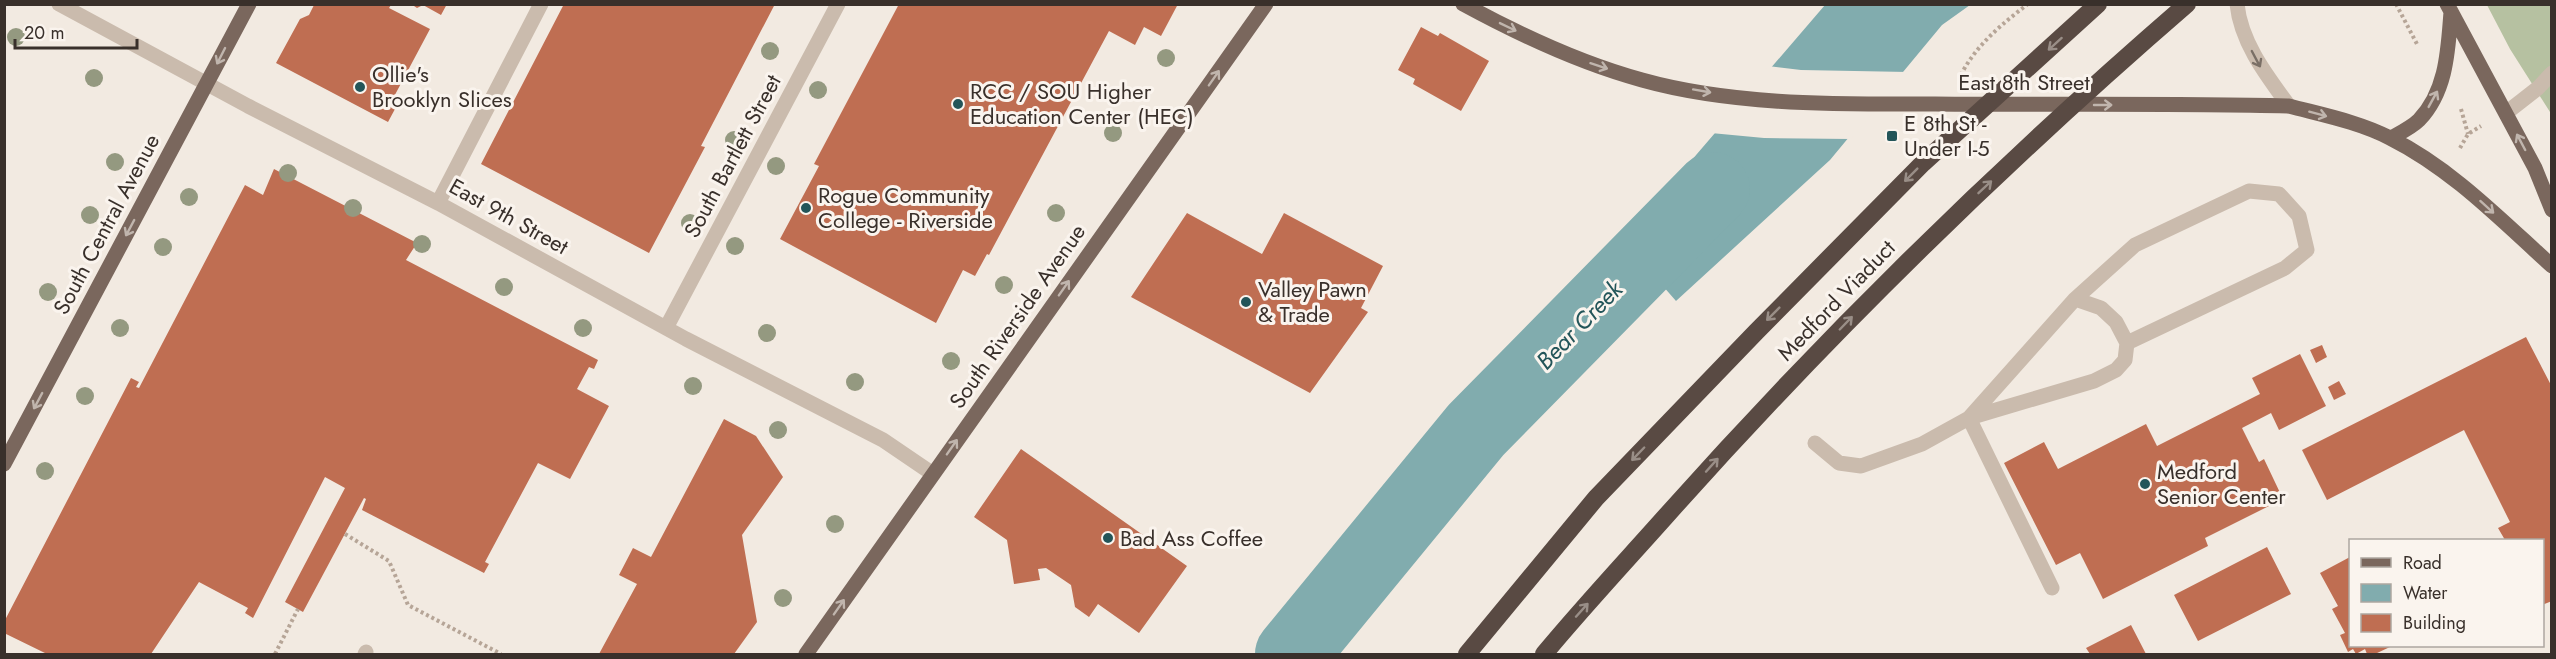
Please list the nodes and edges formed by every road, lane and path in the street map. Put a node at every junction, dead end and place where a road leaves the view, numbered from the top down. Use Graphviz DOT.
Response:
graph roads {
  1 [pos="59,4"];
  2 [pos="249,4"];
  3 [pos="541,4"];
  4 [pos="838,4"];
  5 [pos="1266,4"];
  6 [pos="1463,4"];
  7 [pos="2098,4"];
  8 [pos="2187,4"];
  9 [pos="2237,4"];
  10 [pos="2396,4"];
  11 [pos="2449,8"];
  12 [pos="2424,56"];
  13 [pos="2552,73"];
  14 [pos="208,82"];
  15 [pos="2459,105"];
  16 [pos="2289,106"];
  17 [pos="2506,113"];
  18 [pos="2483,125"];
  19 [pos="2468,134"];
  20 [pos="2391,138"];
  21 [pos="2457,151"];
  22 [pos="438,203"];
  23 [pos="2552,210"];
  24 [pos="2552,266"];
  25 [pos="2075,299"];
  26 [pos="666,328"];
  27 [pos="2127,343"];
  28 [pos="1969,418"];
  29 [pos="1815,443"];
  30 [pos="4,464"];
  31 [pos="933,474"];
  32 [pos="345,534"];
  33 [pos="2052,588"];
  34 [pos="298,609"];
  35 [pos="274,654"];
  36 [pos="501,654"];
  37 [pos="806,654"];
  38 [pos="1467,654"];
  39 [pos="1544,654"];
  1 -- 14 [label="street, East 9th Street"];
  2 -- 14 [label="main road, South Central Avenue, one-way"];
  3 -- 22 [label="street"];
  4 -- 26 [label="street, South Bartlett Street"];
  31 -- 5 [label="main road, South Riverside Avenue, one-way"];
  6 -- 16 [label="main road, East 8th Street, one-way"];
  7 -- 38 [label="highway, Medford Viaduct, one-way"];
  39 -- 8 [label="highway, Medford Viaduct, one-way"];
  9 -- 16 [label="street, one-way"];
  10 -- 12 [label="path"];
  11 -- 17 [label="main road"];
  20 -- 11 [label="main road, one-way"];
  13 -- 17 [label="street"];
  14 -- 22 [label="street, East 9th Street"];
  14 -- 30 [label="main road, South Central Avenue, one-way"];
  15 -- 19 [label="path"];
  16 -- 20 [label="main road, East 8th Street, one-way"];
  23 -- 17 [label="main road, one-way"];
  18 -- 19 [label="path"];
  19 -- 21 [label="path"];
  20 -- 24 [label="main road, East 8th Street, one-way"];
  22 -- 26 [label="street, East 9th Street"];
  25 -- 27 [label="street"];
  25 -- 27 [label="street"];
  25 -- 28 [label="street"];
  26 -- 31 [label="street, East 9th Street"];
  27 -- 28 [label="street"];
  28 -- 29 [label="street"];
  28 -- 33 [label="street"];
  37 -- 31 [label="main road, South Riverside Avenue, one-way"];
  32 -- 36 [label="path"];
  34 -- 35 [label="path"];
}
